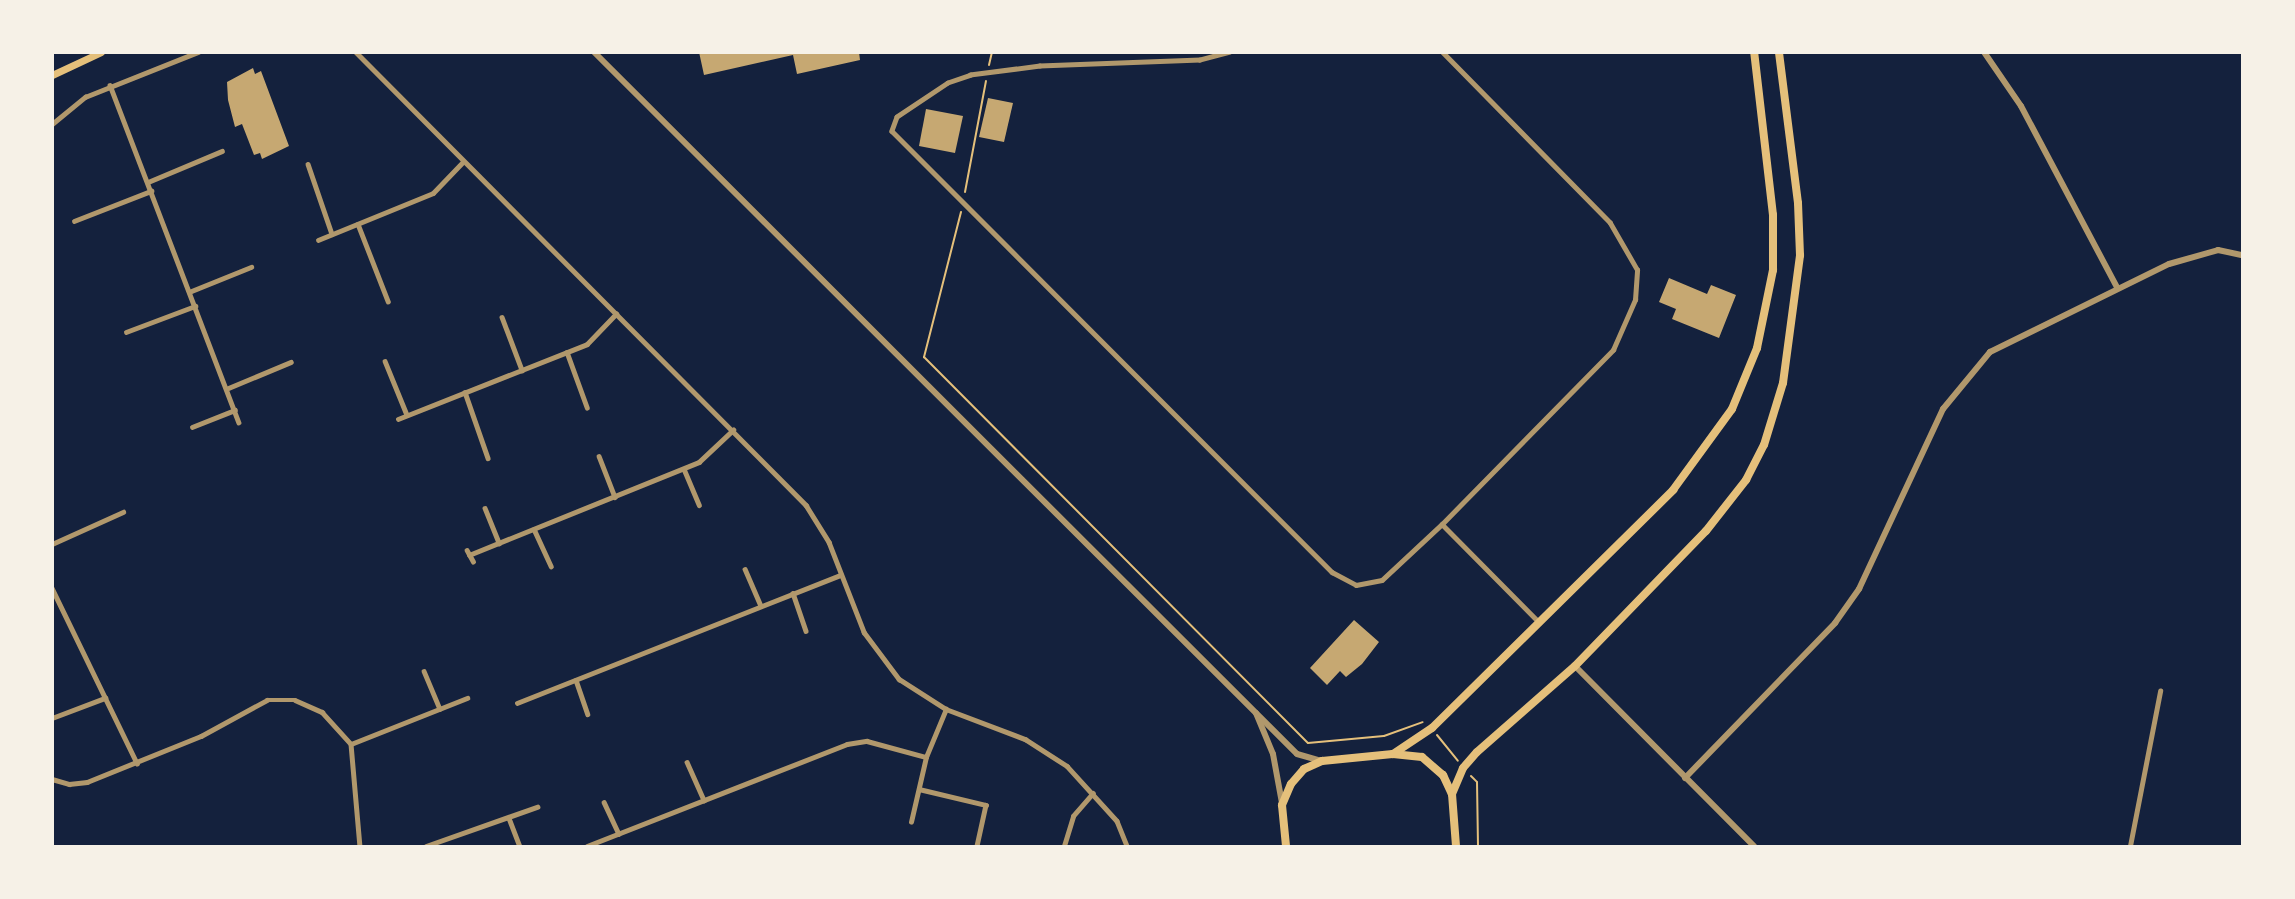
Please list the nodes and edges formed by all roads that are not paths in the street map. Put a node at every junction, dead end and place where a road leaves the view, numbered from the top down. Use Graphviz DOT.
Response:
graph roads {
  1 [pos="79,52"];
  2 [pos="101,52"];
  3 [pos="198,52"];
  4 [pos="356,52"];
  5 [pos="594,52"];
  6 [pos="1230,52"];
  7 [pos="1442,52"];
  8 [pos="1754,52"];
  9 [pos="1779,52"];
  10 [pos="1984,52"];
  11 [pos="85,60"];
  12 [pos="52,75"];
  13 [pos="110,85"];
  14 [pos="52,124"];
  15 [pos="222,151"];
  16 [pos="463,162"];
  17 [pos="307,164"];
  18 [pos="148,182"];
  19 [pos="151,191"];
  20 [pos="74,221"];
  21 [pos="358,224"];
  22 [pos="332,234"];
  23 [pos="318,240"];
  24 [pos="2242,255"];
  25 [pos="251,267"];
  26 [pos="2118,287"];
  27 [pos="189,292"];
  28 [pos="388,301"];
  29 [pos="195,306"];
  30 [pos="616,314"];
  31 [pos="502,317"];
  32 [pos="126,332"];
  33 [pos="567,352"];
  34 [pos="385,361"];
  35 [pos="291,362"];
  36 [pos="522,370"];
  37 [pos="226,388"];
  38 [pos="465,392"];
  39 [pos="587,407"];
  40 [pos="234,410"];
  41 [pos="407,415"];
  42 [pos="398,419"];
  43 [pos="239,422"];
  44 [pos="192,427"];
  45 [pos="733,430"];
  46 [pos="599,457"];
  47 [pos="488,458"];
  48 [pos="684,468"];
  49 [pos="614,497"];
  50 [pos="699,505"];
  51 [pos="485,508"];
  52 [pos="123,512"];
  53 [pos="1442,524"];
  54 [pos="534,529"];
  55 [pos="499,543"];
  56 [pos="52,544"];
  57 [pos="472,561"];
  58 [pos="551,566"];
  59 [pos="746,569"];
  60 [pos="840,575"];
  61 [pos="52,588"];
  62 [pos="793,593"];
  63 [pos="761,606"];
  64 [pos="1538,621"];
  65 [pos="806,631"];
  66 [pos="1575,666"];
  67 [pos="424,671"];
  68 [pos="576,680"];
  69 [pos="2160,691"];
  70 [pos="105,698"];
  71 [pos="467,698"];
  72 [pos="517,703"];
  73 [pos="440,709"];
  74 [pos="946,709"];
  75 [pos="1255,709"];
  76 [pos="588,714"];
  77 [pos="52,718"];
  78 [pos="351,744"];
  79 [pos="1393,754"];
  80 [pos="926,757"];
  81 [pos="1322,761"];
  82 [pos="687,762"];
  83 [pos="137,763"];
  84 [pos="1685,778"];
  85 [pos="52,779"];
  86 [pos="919,789"];
  87 [pos="1093,793"];
  88 [pos="1452,794"];
  89 [pos="704,800"];
  90 [pos="604,802"];
  91 [pos="1282,805"];
  92 [pos="537,807"];
  93 [pos="509,818"];
  94 [pos="911,822"];
  95 [pos="619,834"];
  96 [pos="360,846"];
  97 [pos="426,846"];
  98 [pos="520,846"];
  99 [pos="586,846"];
  100 [pos="977,846"];
  101 [pos="1064,846"];
  102 [pos="1127,846"];
  103 [pos="1286,846"];
  104 [pos="1456,846"];
  105 [pos="1754,846"];
  106 [pos="2130,846"];
  1 -- 11 [label="street"];
  2 -- 11 [label="main road"];
  3 -- 13 [label="street"];
  4 -- 16 [label="street"];
  5 -- 75 [label="street"];
  6 -- 53 [label="street"];
  7 -- 53 [label="street"];
  8 -- 64 [label="highway"];
  9 -- 66 [label="highway"];
  10 -- 26 [label="street"];
  11 -- 12 [label="main road"];
  13 -- 14 [label="street"];
  13 -- 18 [label="street"];
  15 -- 18 [label="street"];
  16 -- 21 [label="street"];
  16 -- 30 [label="street"];
  17 -- 22 [label="street"];
  18 -- 19 [label="street"];
  19 -- 20 [label="street"];
  19 -- 27 [label="street"];
  21 -- 22 [label="street"];
  21 -- 28 [label="street"];
  22 -- 23 [label="street"];
  24 -- 26 [label="street"];
  25 -- 27 [label="street"];
  26 -- 84 [label="street"];
  27 -- 29 [label="street"];
  29 -- 32 [label="street"];
  29 -- 37 [label="street"];
  30 -- 33 [label="street"];
  30 -- 45 [label="street"];
  31 -- 36 [label="street"];
  33 -- 36 [label="street"];
  33 -- 39 [label="street"];
  34 -- 41 [label="street"];
  35 -- 37 [label="street"];
  36 -- 38 [label="street"];
  37 -- 40 [label="street"];
  38 -- 41 [label="street"];
  38 -- 47 [label="street"];
  40 -- 43 [label="street"];
  40 -- 44 [label="street"];
  41 -- 42 [label="street"];
  45 -- 48 [label="street"];
  45 -- 60 [label="street"];
  46 -- 49 [label="street"];
  48 -- 49 [label="street"];
  48 -- 50 [label="street"];
  49 -- 54 [label="street"];
  51 -- 55 [label="street"];
  52 -- 56 [label="street"];
  53 -- 64 [label="street"];
  54 -- 55 [label="street"];
  54 -- 58 [label="street"];
  55 -- 57 [label="street"];
  59 -- 63 [label="street"];
  60 -- 62 [label="street"];
  60 -- 74 [label="street"];
  61 -- 70 [label="street"];
  62 -- 63 [label="street"];
  62 -- 65 [label="street"];
  63 -- 68 [label="street"];
  64 -- 79 [label="highway"];
  66 -- 84 [label="street"];
  66 -- 88 [label="highway"];
  67 -- 73 [label="street"];
  68 -- 72 [label="street"];
  68 -- 76 [label="street"];
  69 -- 106 [label="street"];
  70 -- 77 [label="street"];
  70 -- 83 [label="street"];
  71 -- 73 [label="street"];
  73 -- 78 [label="street"];
  74 -- 80 [label="street"];
  74 -- 87 [label="street"];
  75 -- 81 [label="street"];
  75 -- 91 [label="street"];
  78 -- 83 [label="street"];
  78 -- 96 [label="street"];
  79 -- 81 [label="highway"];
  79 -- 88 [label="highway"];
  80 -- 86 [label="street"];
  80 -- 89 [label="street"];
  81 -- 91 [label="highway"];
  82 -- 89 [label="street"];
  83 -- 85 [label="street"];
  84 -- 105 [label="street"];
  86 -- 94 [label="street"];
  86 -- 100 [label="street"];
  87 -- 101 [label="street"];
  87 -- 102 [label="street"];
  88 -- 104 [label="highway"];
  89 -- 95 [label="street"];
  90 -- 95 [label="street"];
  91 -- 103 [label="highway"];
  92 -- 93 [label="street"];
  93 -- 97 [label="street"];
  93 -- 98 [label="street"];
  95 -- 99 [label="street"];
}
